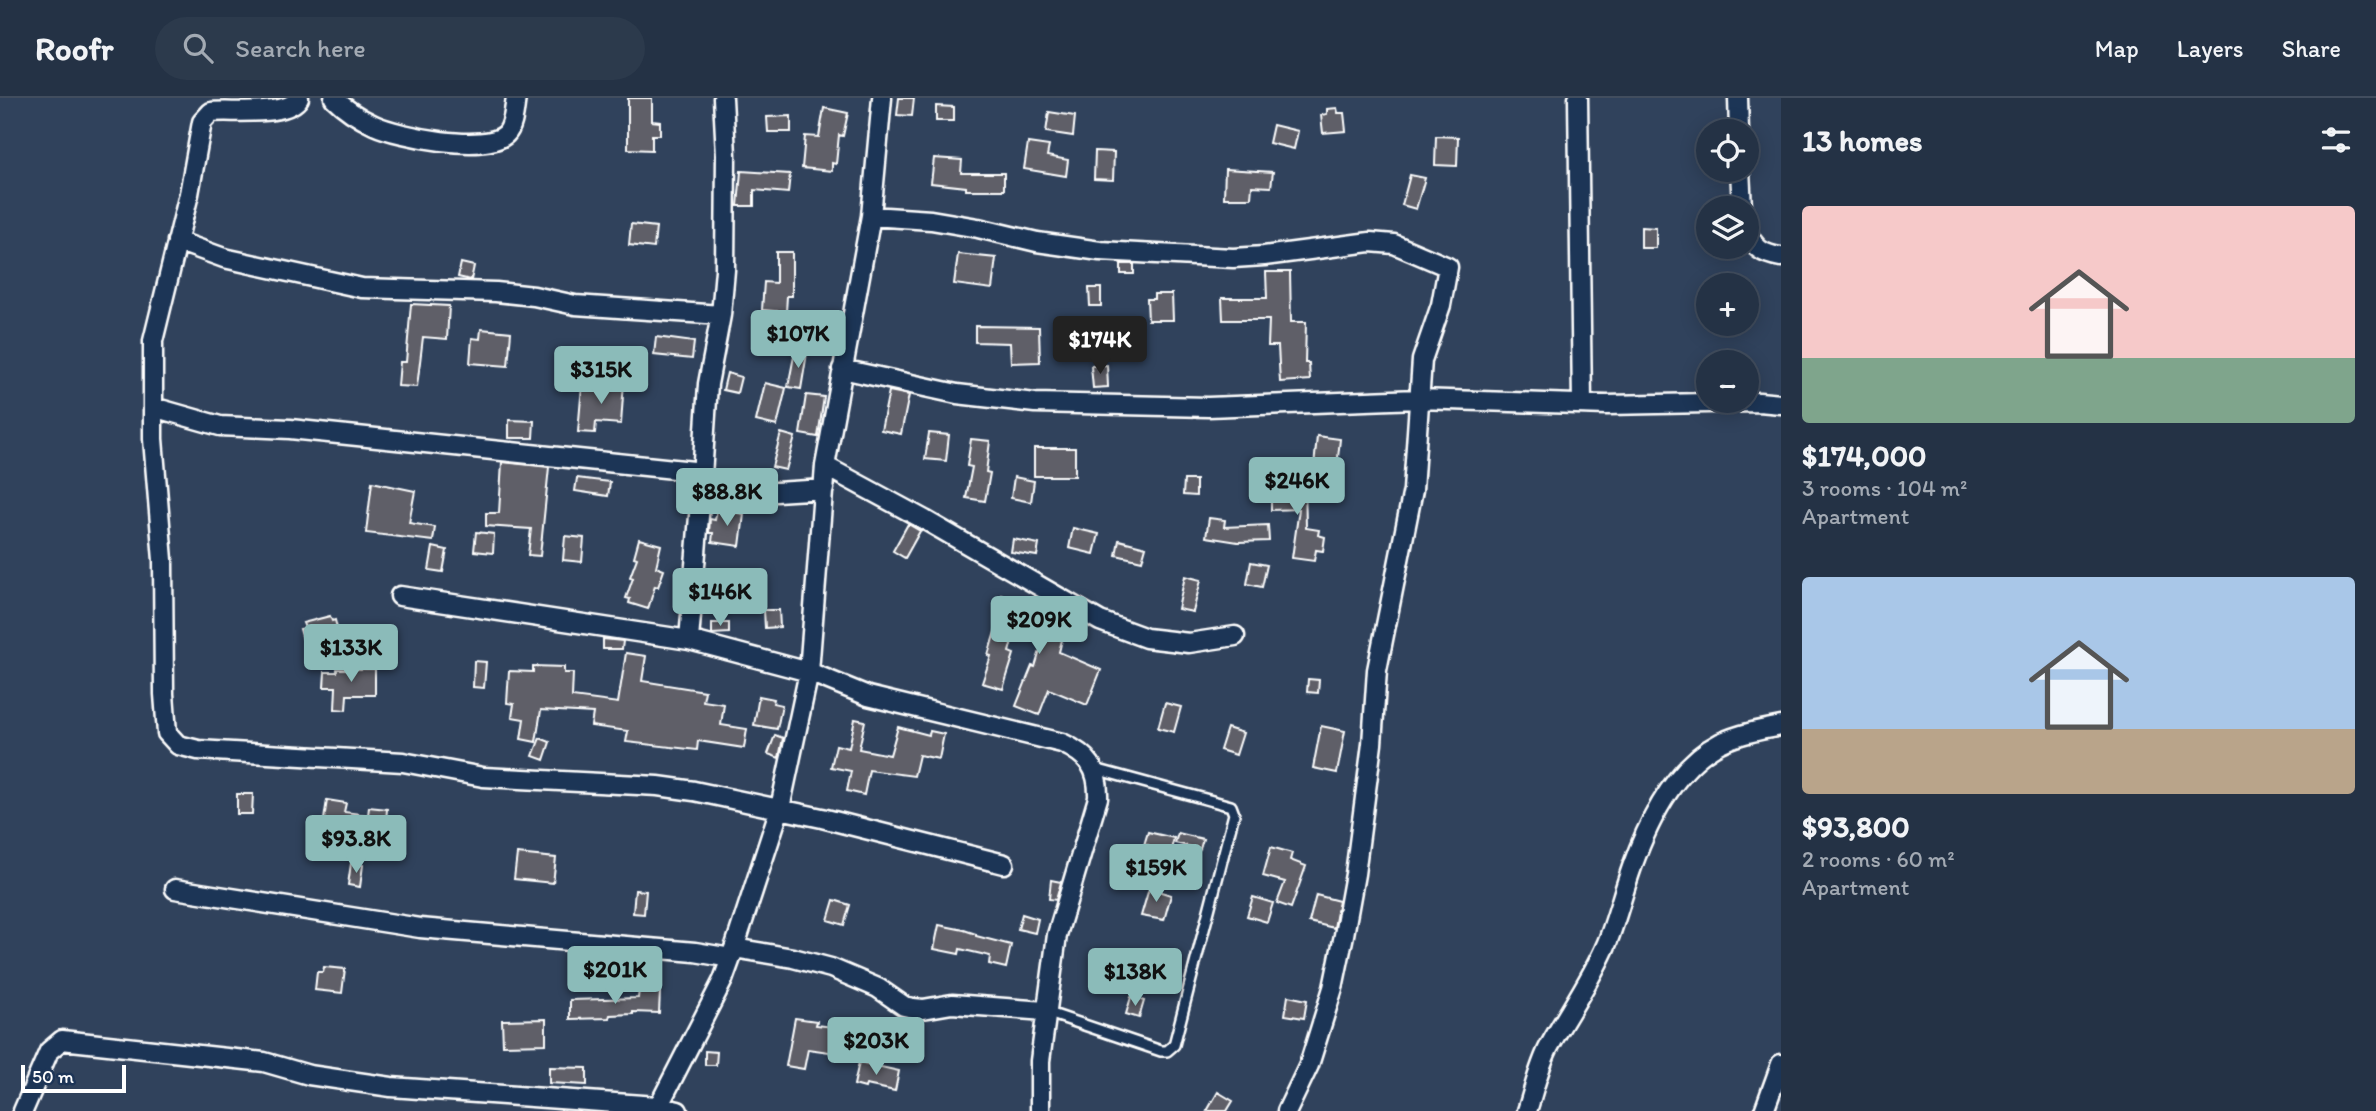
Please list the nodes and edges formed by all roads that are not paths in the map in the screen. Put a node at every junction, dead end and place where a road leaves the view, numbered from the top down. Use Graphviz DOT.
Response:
graph roads {
  1 [pos="299,98"];
  2 [pos="334,98"];
  3 [pos="516,98"];
  4 [pos="723,98"];
  5 [pos="882,98"];
  6 [pos="1578,98"];
  7 [pos="1738,98"];
  8 [pos="1739,119"];
  9 [pos="871,216"];
  10 [pos="177,241"];
  11 [pos="1759,250"];
  12 [pos="1781,257"];
  13 [pos="721,315"];
  14 [pos="842,369"];
  15 [pos="1418,399"];
  16 [pos="1582,404"];
  17 [pos="1781,404"];
  18 [pos="153,407"];
  19 [pos="825,466"];
  20 [pos="702,481"];
  21 [pos="824,489"];
  22 [pos="400,596"];
  23 [pos="1235,636"];
  24 [pos="689,640"];
  25 [pos="809,672"];
  26 [pos="1781,726"];
  27 [pos="1093,768"];
  28 [pos="779,808"];
  29 [pos="1004,864"];
  30 [pos="175,889"];
  31 [pos="733,953"];
  32 [pos="1045,1012"];
  33 [pos="1781,1064"];
  34 [pos="656,1109"];
  35 [pos="23,1111"];
  36 [pos="678,1111"];
  37 [pos="1040,1111"];
  38 [pos="1287,1111"];
  39 [pos="1527,1111"];
  40 [pos="1764,1111"];
  1 -- 10 [label="street"];
  2 -- 3 [label="street"];
  4 -- 13 [label="street"];
  5 -- 9 [label="street"];
  6 -- 16 [label="street"];
  7 -- 8 [label="street"];
  9 -- 14 [label="street"];
  9 -- 15 [label="street"];
  10 -- 13 [label="street"];
  10 -- 18 [label="street"];
  11 -- 12 [label="street"];
  13 -- 20 [label="street"];
  14 -- 15 [label="street"];
  14 -- 19 [label="street"];
  15 -- 16 [label="street"];
  15 -- 38 [label="street"];
  16 -- 17 [label="street"];
  18 -- 20 [label="street"];
  18 -- 28 [label="street"];
  19 -- 21 [label="street"];
  19 -- 23 [label="street"];
  20 -- 21 [label="street"];
  20 -- 24 [label="street"];
  21 -- 25 [label="street"];
  22 -- 24 [label="street"];
  24 -- 25 [label="street"];
  25 -- 27 [label="street"];
  25 -- 28 [label="street"];
  26 -- 39 [label="street"];
  27 -- 32 [label="street"];
  27 -- 32 [label="lane"];
  28 -- 29 [label="street"];
  28 -- 31 [label="street"];
  30 -- 31 [label="street"];
  31 -- 32 [label="street"];
  31 -- 34 [label="street"];
  32 -- 37 [label="street"];
  33 -- 40 [label="street"];
  34 -- 35 [label="street"];
  34 -- 36 [label="street"];
}
